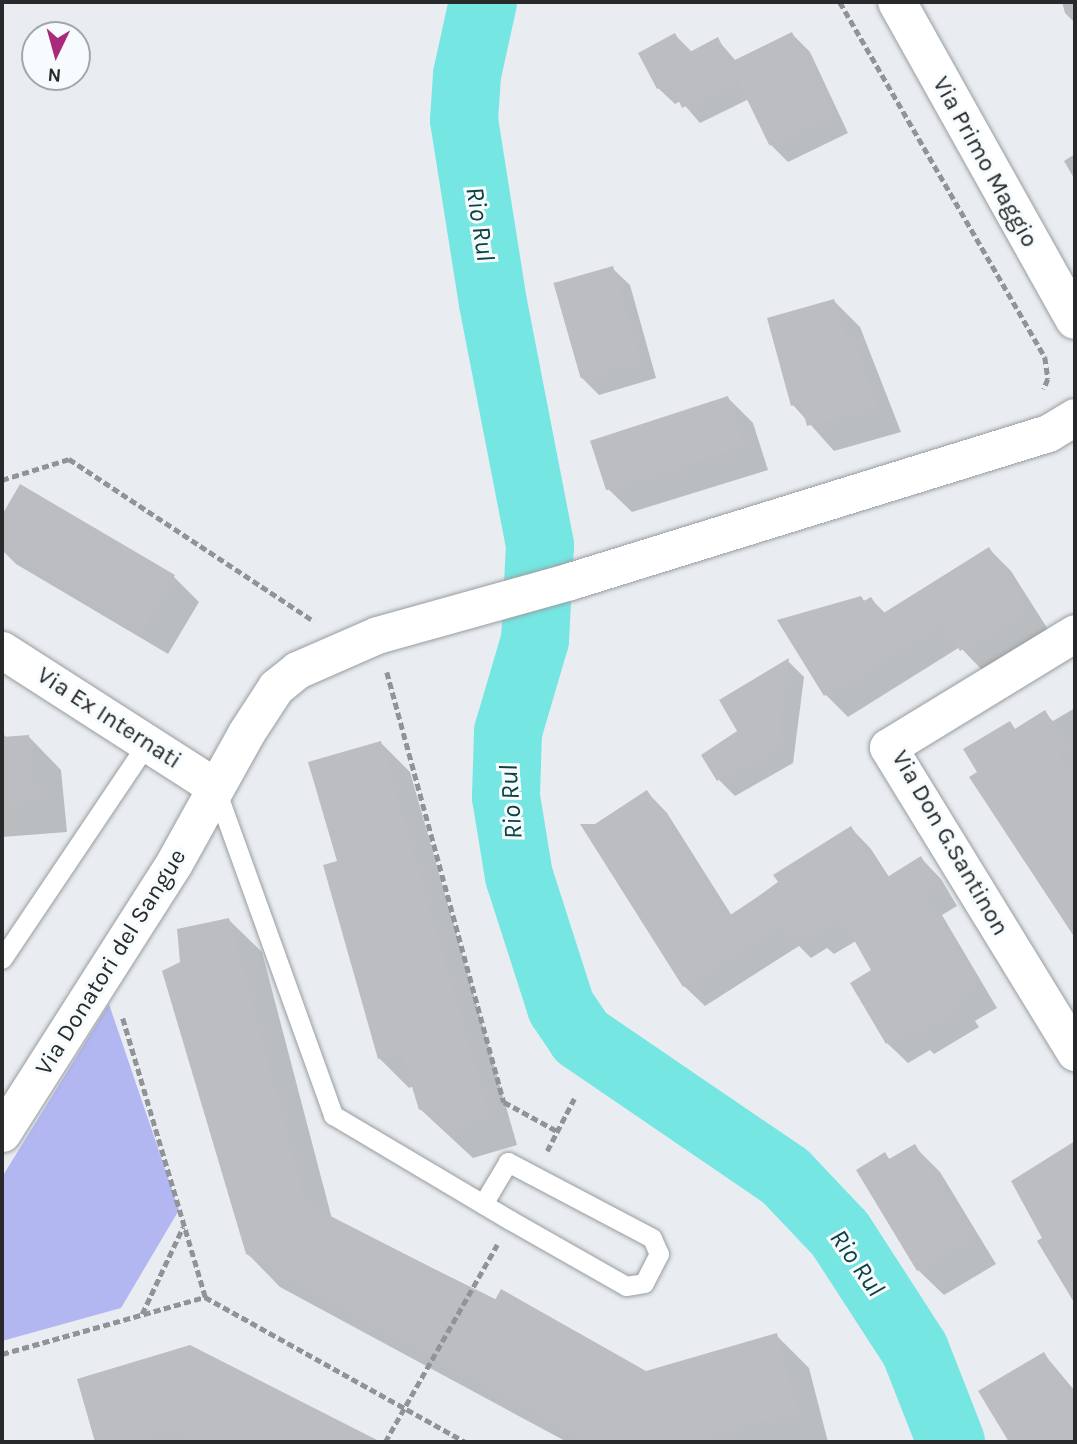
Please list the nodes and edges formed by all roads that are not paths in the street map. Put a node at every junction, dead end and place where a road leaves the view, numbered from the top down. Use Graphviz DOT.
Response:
graph roads {
  1 [pos="897,2"];
  2 [pos="1075,320"];
  3 [pos="1075,417"];
  4 [pos="1075,634"];
  5 [pos="2,650"];
  6 [pos="146,743"];
  7 [pos="215,788"];
  8 [pos="2,959"];
  9 [pos="1075,1052"];
  10 [pos="2,1133"];
  11 [pos="483,1203"];
  1 -- 2 [label="street, Via Primo Maggio"];
  3 -- 7 [label="street, Via Donatori del Sangue"];
  4 -- 9 [label="street, Via Don G.Santinon"];
  5 -- 6 [label="street, Via Ex Internati"];
  6 -- 7 [label="street, Via Ex Internati"];
  6 -- 8 [label="lane"];
  7 -- 10 [label="street, Via Donatori del Sangue"];
  7 -- 11 [label="lane"];
  11 -- 11 [label="lane"];
}
